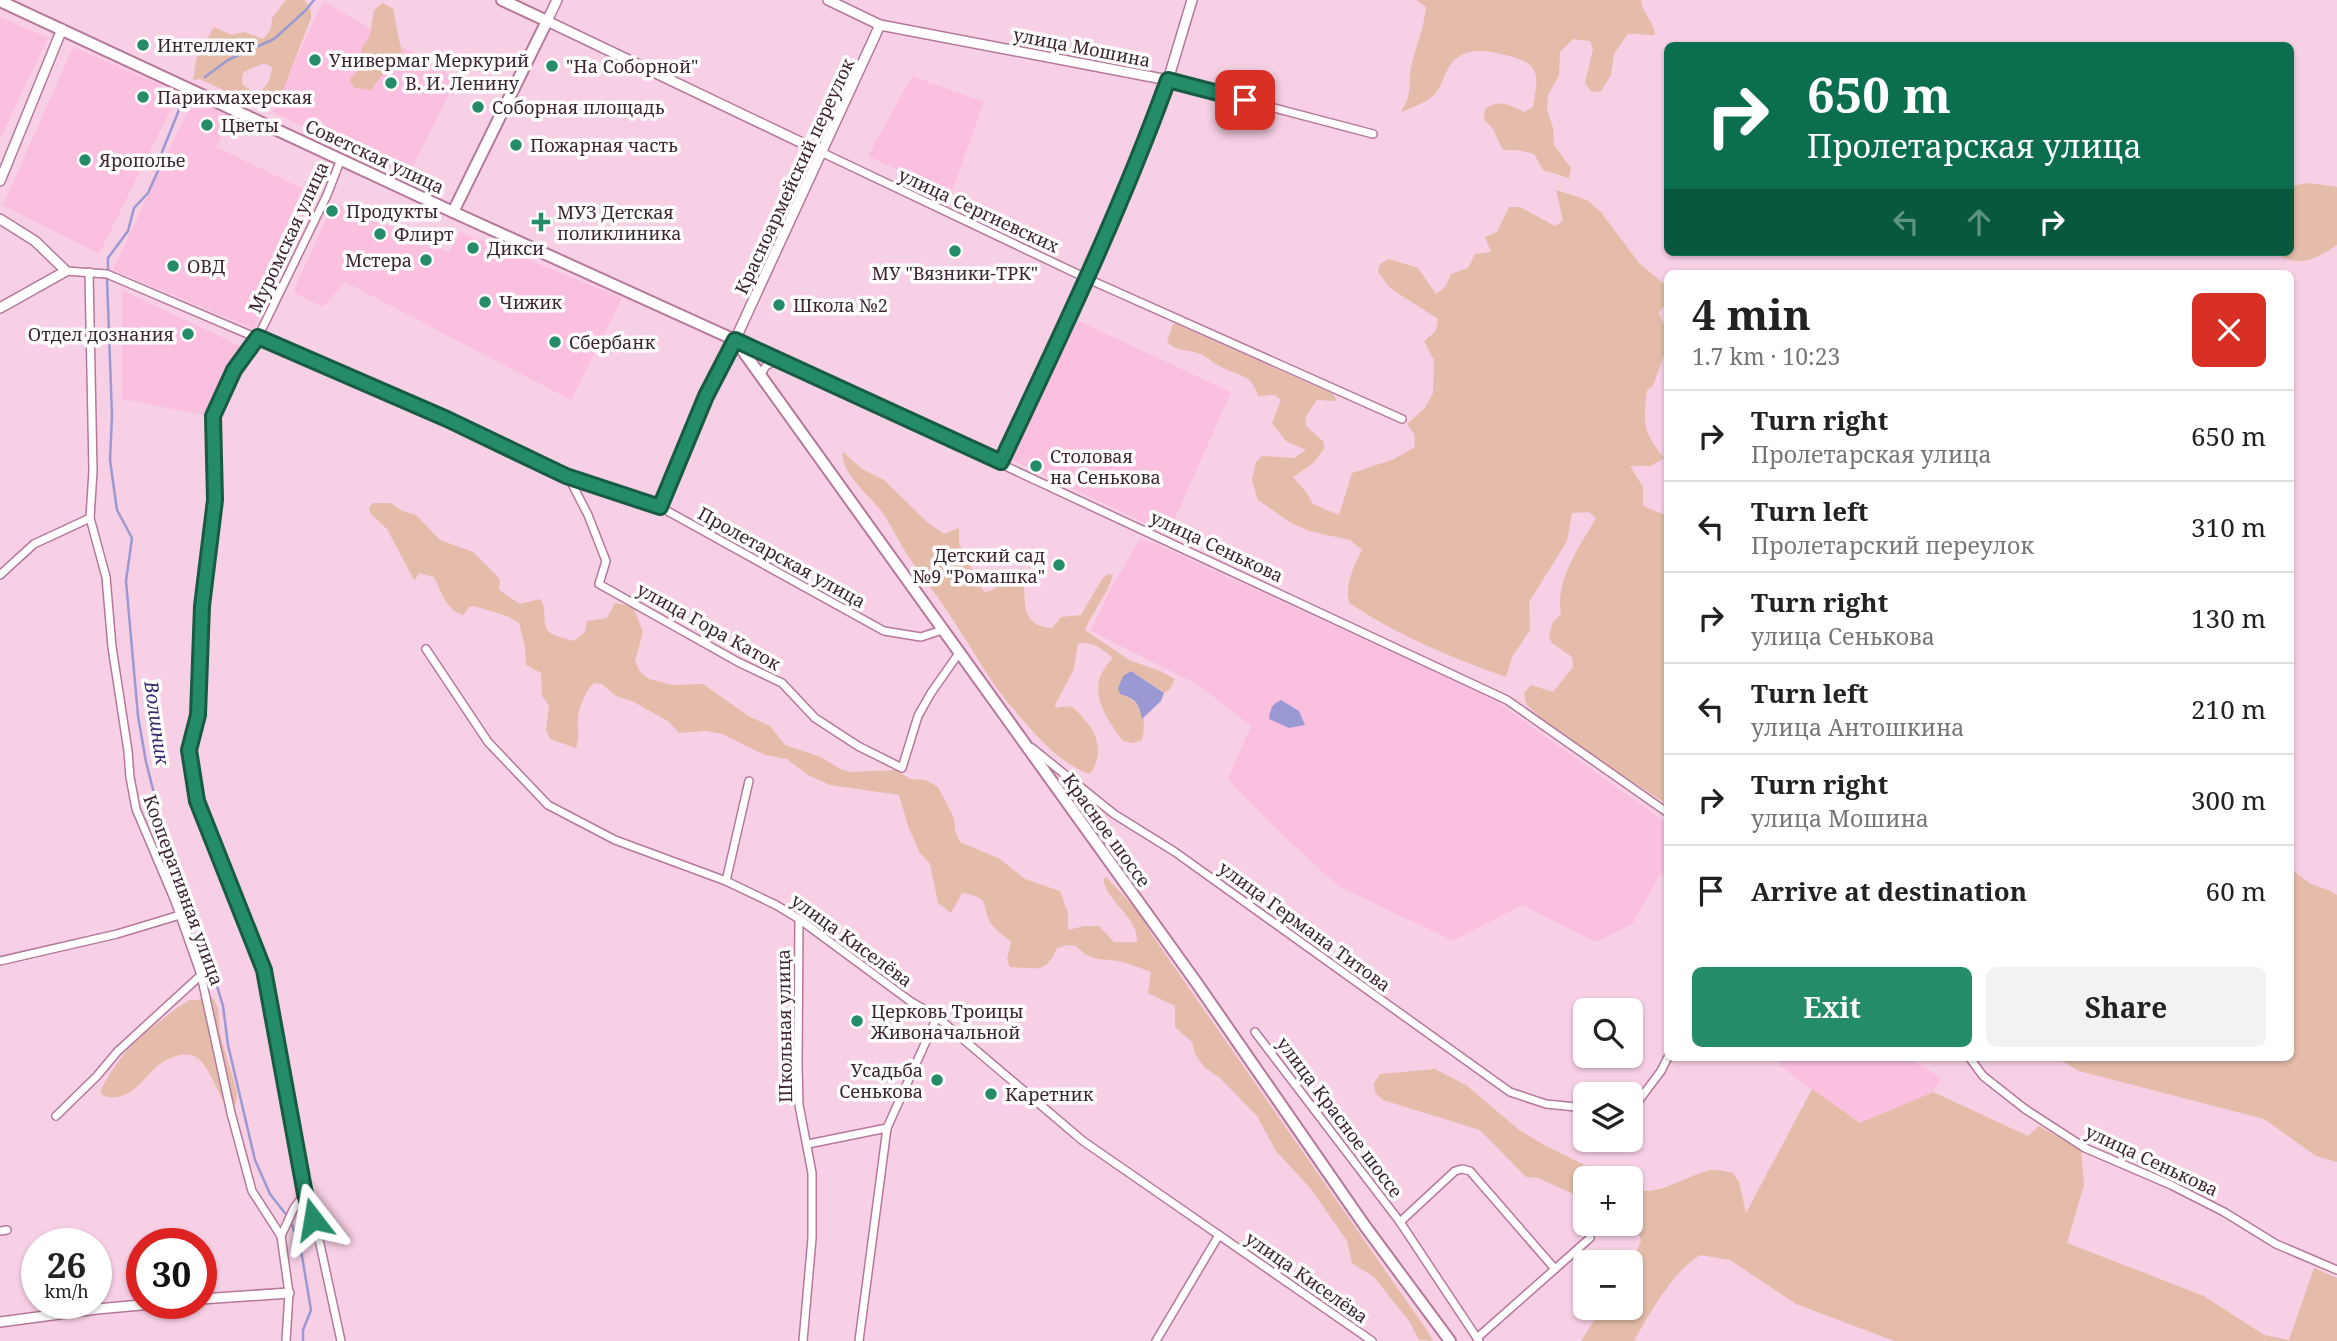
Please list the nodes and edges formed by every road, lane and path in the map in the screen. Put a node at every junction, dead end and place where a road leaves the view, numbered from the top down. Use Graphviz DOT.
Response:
graph roads {
  1 [pos="502,0"];
  2 [pos="557,0"];
  3 [pos="828,0"];
  4 [pos="1192,0"];
  5 [pos="0,1"];
  6 [pos="547,21"];
  7 [pos="880,25"];
  8 [pos="62,29"];
  9 [pos="1168,80"];
  10 [pos="1373,134"];
  11 [pos="823,153"];
  12 [pos="341,159"];
  13 [pos="1,178"];
  14 [pos="453,212"];
  15 [pos="0,219"];
  16 [pos="66,271"];
  17 [pos="89,272"];
  18 [pos="1088,279"];
  19 [pos="0,308"];
  20 [pos="258,337"];
  21 [pos="735,340"];
  22 [pos="778,359"];
  23 [pos="761,375"];
  24 [pos="1402,419"];
  25 [pos="1001,462"];
  26 [pos="568,476"];
  27 [pos="660,507"];
  28 [pos="90,518"];
  29 [pos="0,575"];
  30 [pos="942,630"];
  31 [pos="426,649"];
  32 [pos="959,653"];
  33 [pos="1020,738"];
  34 [pos="750,780"];
  35 [pos="1664,810"];
  36 [pos="726,881"];
  37 [pos="180,915"];
  38 [pos="799,919"];
  39 [pos="0,961"];
  40 [pos="201,975"];
  41 [pos="937,1017"];
  42 [pos="1255,1032"];
  43 [pos="1666,1061"];
  44 [pos="1972,1061"];
  45 [pos="1643,1095"];
  46 [pos="1573,1107"];
  47 [pos="56,1116"];
  48 [pos="887,1128"];
  49 [pos="808,1144"];
  50 [pos="305,1194"];
  51 [pos="1400,1222"];
  52 [pos="1219,1235"];
  53 [pos="281,1236"];
  54 [pos="1590,1238"];
  55 [pos="1555,1269"];
  56 [pos="2337,1270"];
  57 [pos="289,1293"];
  58 [pos="217,1298"];
  59 [pos="126,1306"];
  60 [pos="0,1322"];
  61 [pos="1478,1339"];
  62 [pos="286,1341"];
  63 [pos="341,1341"];
  64 [pos="803,1341"];
  65 [pos="859,1341"];
  66 [pos="1156,1341"];
  67 [pos="1372,1341"];
  68 [pos="1450,1341"];
  1 -- 6 [label="main road"];
  2 -- 6 [label="street"];
  3 -- 7 [label="street, улица Мошина"];
  4 -- 9 [label="street"];
  5 -- 8 [label="main road, Советская улица"];
  6 -- 11 [label="street, улица Сергиевских"];
  6 -- 14 [label="main road"];
  7 -- 9 [label="street, улица Мошина"];
  7 -- 11 [label="street, Красноармейский переулок"];
  8 -- 12 [label="main road, Советская улица"];
  8 -- 13 [label="street"];
  9 -- 10 [label="street, улица Мошина"];
  9 -- 18 [label="street"];
  11 -- 18 [label="street, улица Сергиевских"];
  11 -- 21 [label="street, Красноармейский переулок"];
  12 -- 14 [label="main road, Советская улица"];
  12 -- 20 [label="street, Муромская улица"];
  14 -- 21 [label="main road, Советская улица"];
  15 -- 16 [label="street"];
  16 -- 17 [label="street, Пролетарская улица"];
  16 -- 19 [label="street"];
  17 -- 20 [label="street, Пролетарская улица"];
  17 -- 28 [label="street, Кооперативная улица"];
  18 -- 24 [label="street, улица Сергиевских"];
  18 -- 25 [label="street"];
  20 -- 26 [label="street, Пролетарская улица"];
  20 -- 50 [label="street, Муромская улица"];
  21 -- 22 [label="street, улица Сенькова"];
  21 -- 23 [label="main road, Красное шоссе"];
  21 -- 27 [label="street"];
  22 -- 23 [label="street"];
  22 -- 25 [label="street, улица Сенькова"];
  23 -- 30 [label="main road, Красное шоссе"];
  25 -- 35 [label="street, улица Сенькова"];
  26 -- 27 [label="street, Пролетарская улица"];
  26 -- 32 [label="street, улица Гора Каток"];
  27 -- 30 [label="street, Пролетарская улица"];
  28 -- 29 [label="street"];
  28 -- 37 [label="street, Кооперативная улица"];
  30 -- 32 [label="main road, Красное шоссе"];
  31 -- 36 [label="street, улица Киселёва"];
  32 -- 33 [label="main road, Красное шоссе"];
  33 -- 46 [label="street, улица Германа Титова"];
  33 -- 68 [label="main road, Красное шоссе"];
  34 -- 36 [label="street"];
  36 -- 38 [label="street, улица Киселёва"];
  37 -- 39 [label="street"];
  37 -- 40 [label="street, Кооперативная улица"];
  38 -- 41 [label="street, улица Киселёва"];
  38 -- 49 [label="street, Школьная улица"];
  40 -- 47 [label="street"];
  40 -- 53 [label="street, Кооперативная улица"];
  41 -- 48 [label="street"];
  41 -- 52 [label="street, улица Киселёва"];
  42 -- 51 [label="street, улица Красное шоссе"];
  43 -- 45 [label="street"];
  44 -- 56 [label="street, улица Сенькова"];
  48 -- 49 [label="street"];
  48 -- 65 [label="street"];
  49 -- 64 [label="street, Школьная улица"];
  50 -- 53 [label="street"];
  50 -- 63 [label="street, Муромская улица"];
  51 -- 55 [label="street, улица Красное шоссе"];
  51 -- 61 [label="street, улица Красное шоссе"];
  52 -- 66 [label="street"];
  52 -- 67 [label="street, улица Киселёва"];
  53 -- 57 [label="street, Кооперативная улица"];
  54 -- 55 [label="street"];
  55 -- 61 [label="street, улица Красное шоссе"];
  57 -- 58 [label="street"];
  57 -- 62 [label="street, Кооперативная улица"];
  59 -- 60 [label="street"];
}
